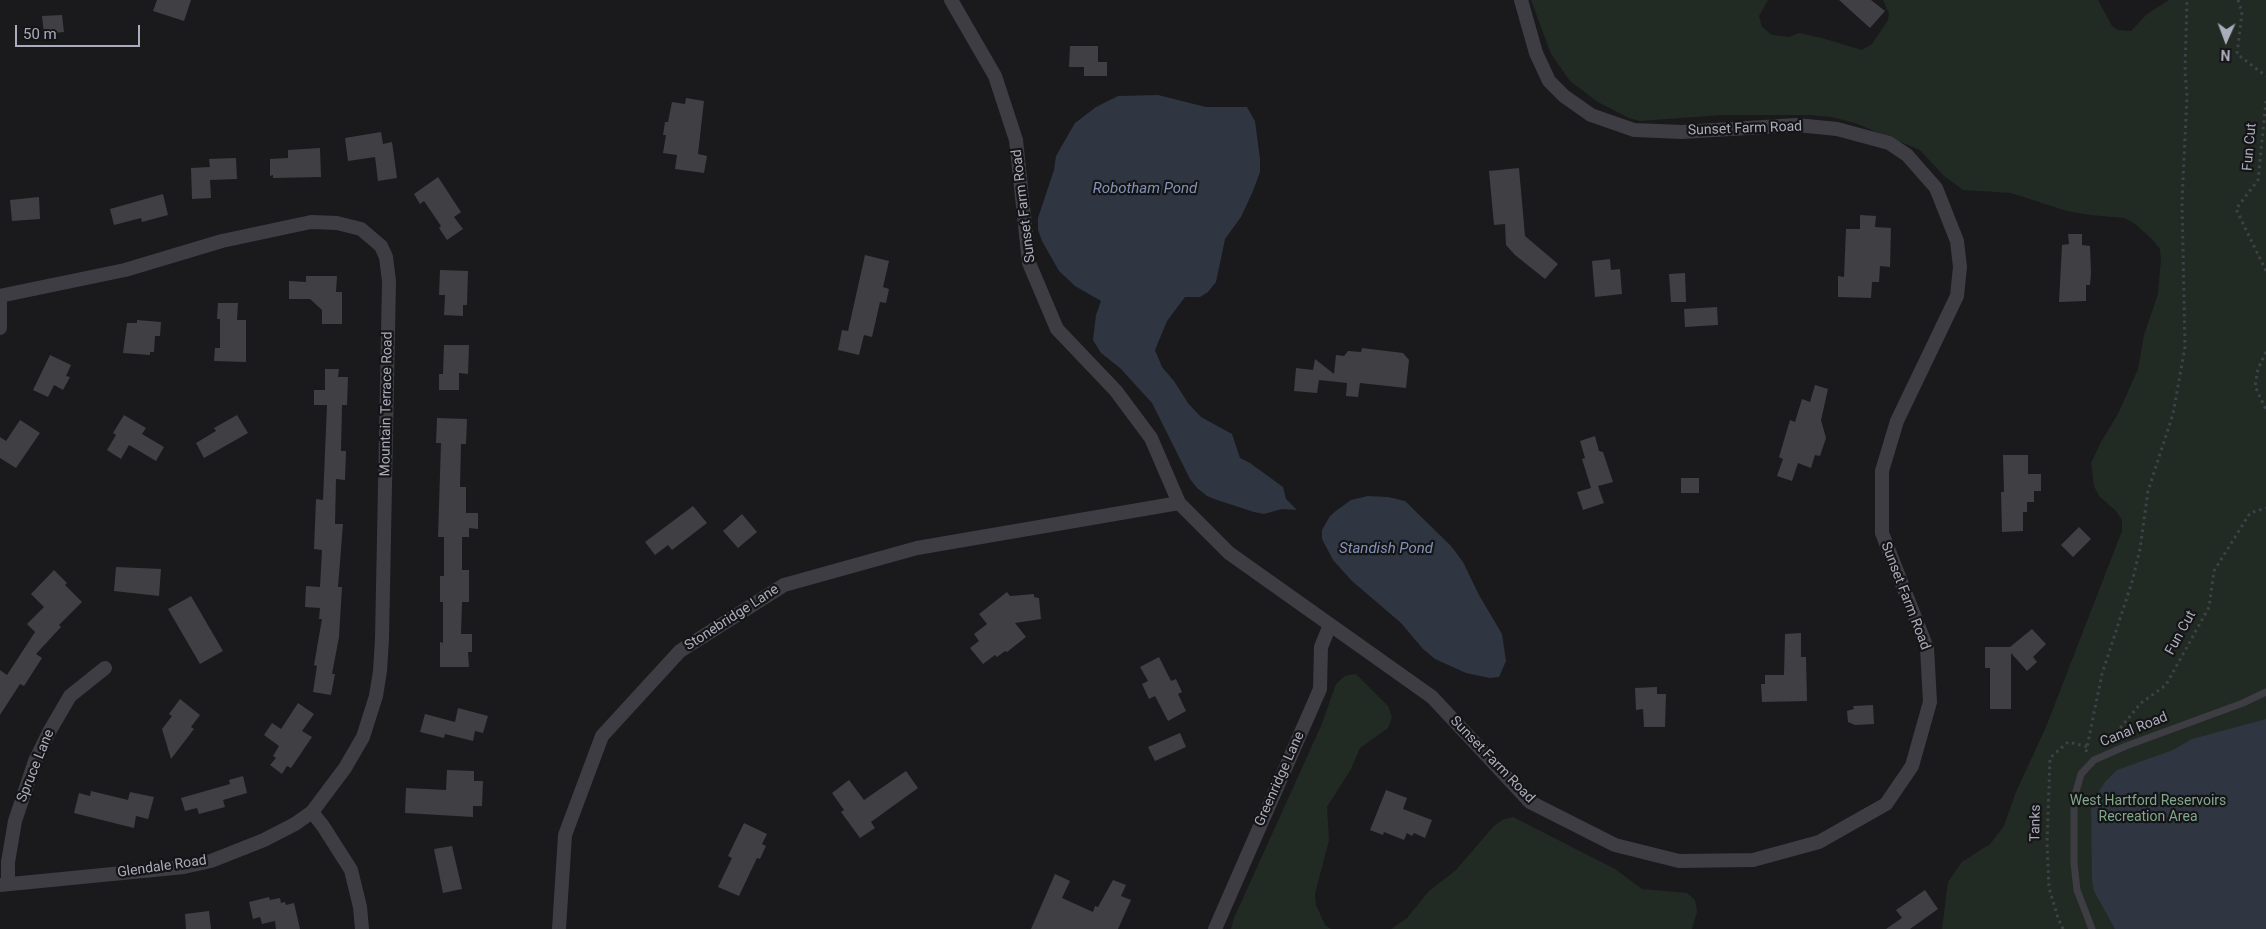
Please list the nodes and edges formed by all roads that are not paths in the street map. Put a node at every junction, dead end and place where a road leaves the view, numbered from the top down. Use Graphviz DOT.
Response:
graph roads {
  1 [pos="951,0"];
  2 [pos="1521,0"];
  3 [pos="0,296"];
  4 [pos="0,328"];
  5 [pos="1179,503"];
  6 [pos="1330,625"];
  7 [pos="105,668"];
  8 [pos="2266,692"];
  9 [pos="312,812"];
  10 [pos="4,884"];
  11 [pos="362,929"];
  12 [pos="559,929"];
  13 [pos="1215,929"];
  14 [pos="2092,929"];
  1 -- 5 [label="street, Sunset Farm Road"];
  2 -- 6 [label="street, Sunset Farm Road"];
  3 -- 4 [label="street"];
  3 -- 9 [label="street, Mountain Terrace Road"];
  5 -- 6 [label="street, Sunset Farm Road"];
  5 -- 12 [label="street, Stonebridge Lane"];
  6 -- 13 [label="street, Greenridge Lane"];
  7 -- 10 [label="street, Spruce Lane"];
  8 -- 14 [label="lane, Canal Road"];
  9 -- 10 [label="street, Glendale Road"];
  9 -- 11 [label="street"];
}
